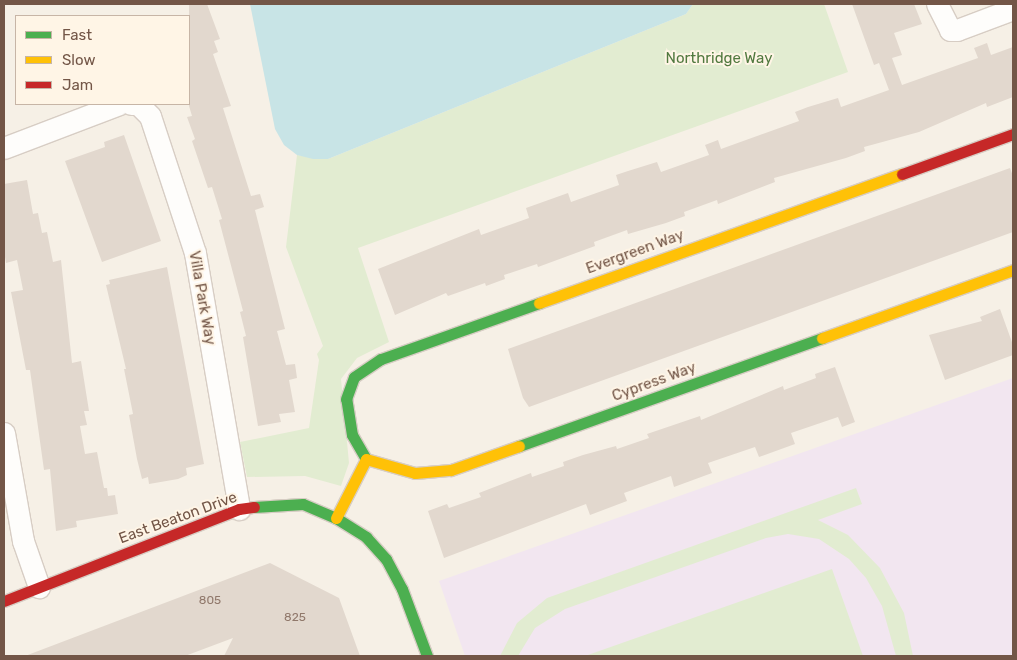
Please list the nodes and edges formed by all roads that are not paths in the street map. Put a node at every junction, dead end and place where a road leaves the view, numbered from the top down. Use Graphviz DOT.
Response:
graph roads {
  1 [pos="937,4"];
  2 [pos="1013,9"];
  3 [pos="116,105"];
  4 [pos="139,105"];
  5 [pos="1013,134"];
  6 [pos="4,148"];
  7 [pos="1013,270"];
  8 [pos="4,433"];
  9 [pos="366,459"];
  10 [pos="239,509"];
  11 [pos="336,518"];
  12 [pos="39,587"];
  13 [pos="4,601"];
  14 [pos="427,656"];
  1 -- 2 [label="street"];
  3 -- 6 [label="street"];
  4 -- 10 [label="street, Villa Park Way"];
  5 -- 9 [label="street, Evergreen Way"];
  7 -- 9 [label="street, Cypress Way"];
  8 -- 12 [label="street"];
  9 -- 11 [label="street"];
  10 -- 11 [label="street, East Beaton Drive"];
  10 -- 12 [label="street, East Beaton Drive"];
  11 -- 14 [label="street, East Beaton Drive"];
  12 -- 13 [label="street, East Beaton Drive"];
}
